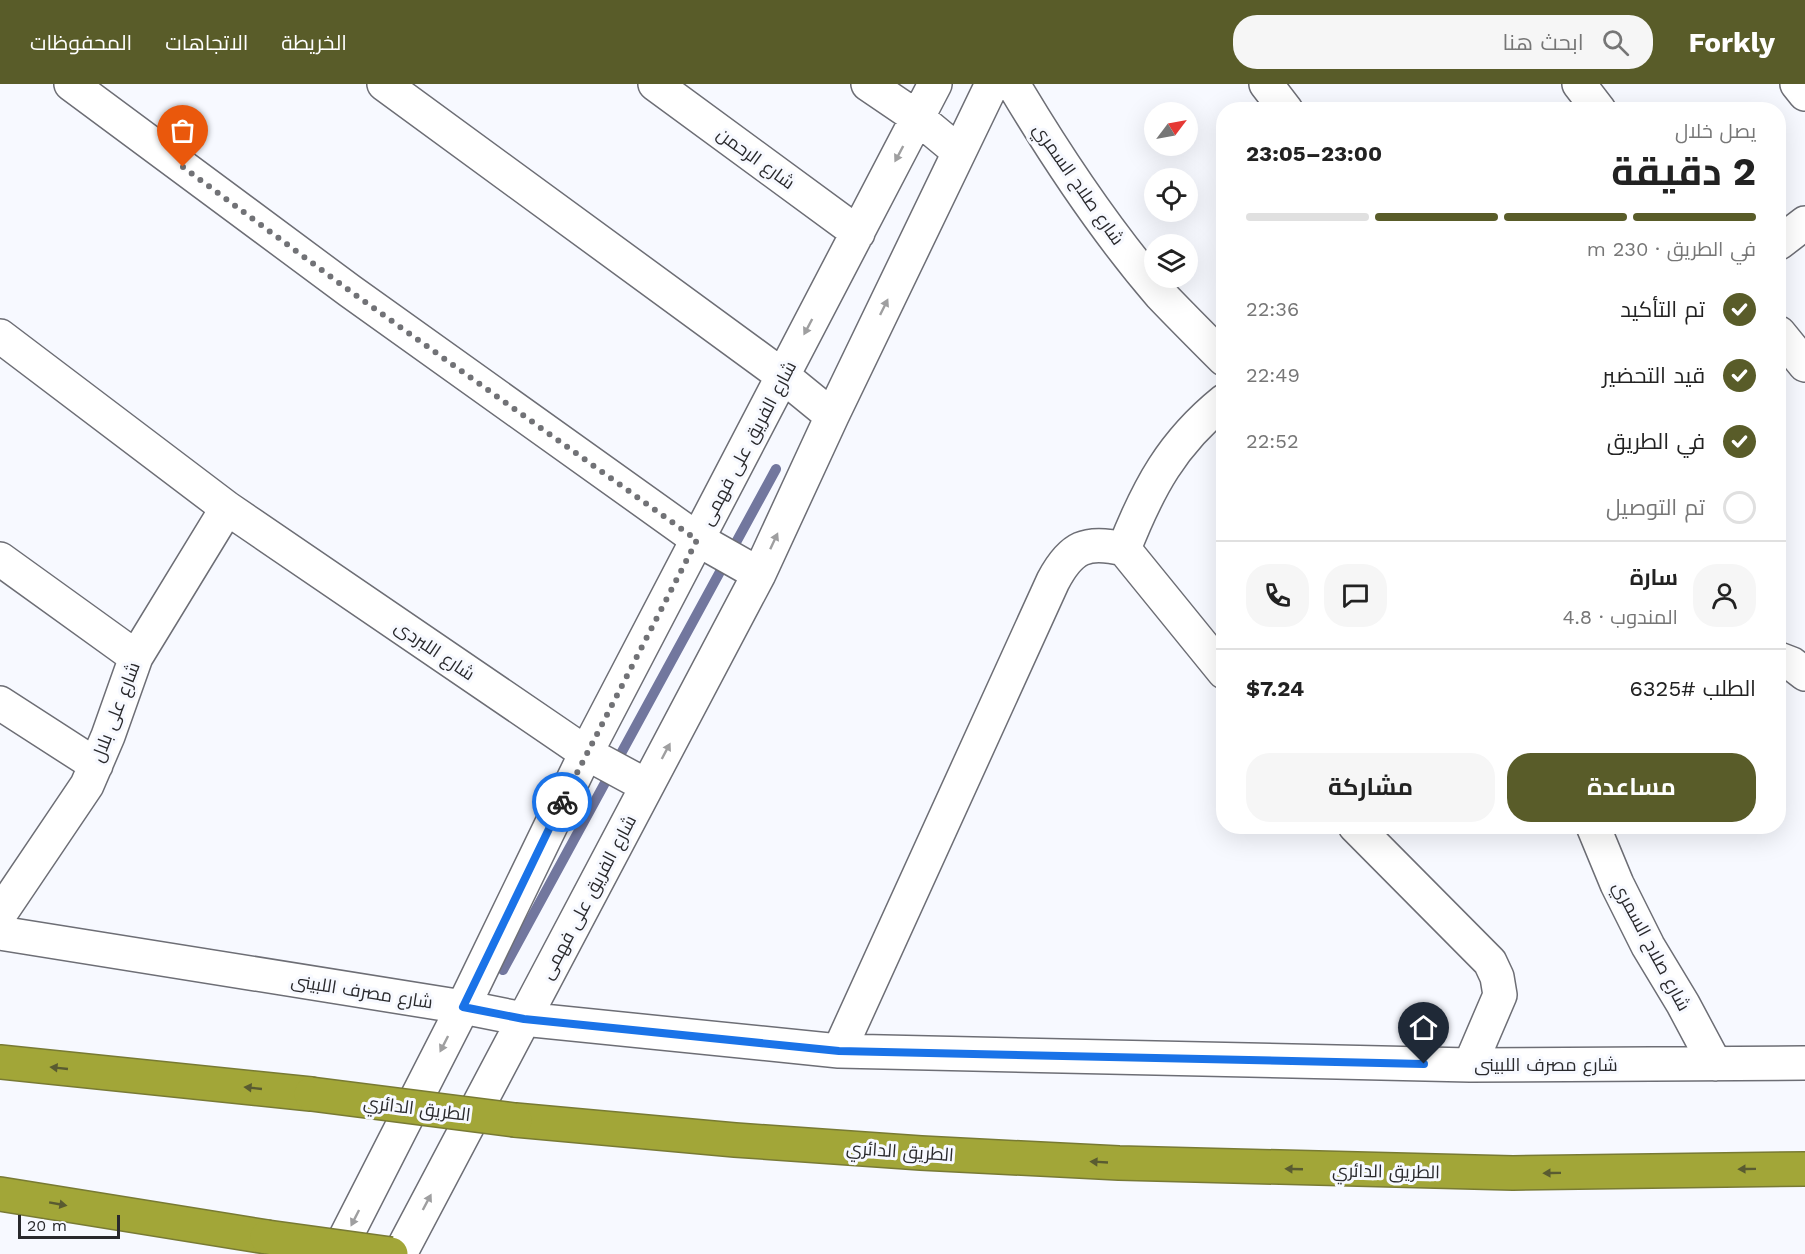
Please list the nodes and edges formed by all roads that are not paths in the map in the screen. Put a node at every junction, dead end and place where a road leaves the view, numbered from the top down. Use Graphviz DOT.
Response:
graph roads {
  1 [pos="71,84"];
  2 [pos="384,84"];
  3 [pos="655,84"];
  4 [pos="868,84"];
  5 [pos="935,84"];
  6 [pos="992,84"];
  7 [pos="1013,84"];
  8 [pos="1266,84"];
  9 [pos="1579,84"];
  10 [pos="1797,84"];
  11 [pos="1805,94"];
  12 [pos="1280,102"];
  13 [pos="1593,102"];
  14 [pos="918,118"];
  15 [pos="958,152"];
  16 [pos="1805,224"];
  17 [pos="858,233"];
  18 [pos="1786,238"];
  19 [pos="0,336"];
  20 [pos="1786,342"];
  21 [pos="1216,352"];
  22 [pos="1805,365"];
  23 [pos="783,376"];
  24 [pos="1216,407"];
  25 [pos="832,416"];
  26 [pos="227,508"];
  27 [pos="703,543"];
  28 [pos="1124,549"];
  29 [pos="0,559"];
  30 [pos="751,569"];
  31 [pos="136,657"];
  32 [pos="1216,662"];
  33 [pos="1786,662"];
  34 [pos="1805,674"];
  35 [pos="0,703"];
  36 [pos="593,757"];
  37 [pos="96,765"];
  38 [pos="641,782"];
  39 [pos="1363,834"];
  40 [pos="1596,834"];
  41 [pos="0,915"];
  42 [pos="0,933"];
  43 [pos="463,1007"];
  44 [pos="524,1019"];
  45 [pos="839,1051"];
  46 [pos="0,1062"];
  47 [pos="1805,1063"];
  48 [pos="1715,1064"];
  49 [pos="1470,1065"];
  50 [pos="1805,1169"];
  51 [pos="0,1194"];
  52 [pos="337,1254"];
  53 [pos="391,1254"];
  54 [pos="400,1254"];
  1 -- 27 [label="street"];
  2 -- 23 [label="street"];
  3 -- 17 [label="street, شارع الرحمن"];
  4 -- 14 [label="street"];
  5 -- 14 [label="street, شارع الفريق على فهمى"];
  6 -- 15 [label="street, شارع الفريق على فهمى"];
  7 -- 21 [label="street, شارع صلاح السمري"];
  8 -- 12 [label="street"];
  9 -- 13 [label="street"];
  10 -- 11 [label="street"];
  14 -- 15 [label="street"];
  14 -- 17 [label="street, شارع الفريق على فهمى, one-way"];
  25 -- 15 [label="street, شارع الفريق على فهمى, one-way"];
  16 -- 18 [label="street"];
  17 -- 23 [label="street, شارع الفريق على فهمى, one-way"];
  19 -- 26 [label="street, شارع اللبردى"];
  20 -- 22 [label="street"];
  23 -- 25 [label="street"];
  23 -- 27 [label="street, شارع الفريق على فهمى"];
  24 -- 28 [label="street"];
  30 -- 25 [label="street, شارع الفريق على فهمى, one-way"];
  26 -- 31 [label="street, شارع على بلال"];
  26 -- 36 [label="street, شارع اللبردى"];
  27 -- 30 [label="street"];
  27 -- 36 [label="street, شارع الفريق على فهمى"];
  28 -- 32 [label="street"];
  28 -- 45 [label="street"];
  29 -- 31 [label="street"];
  38 -- 30 [label="street, شارع الفريق على فهمى, one-way"];
  31 -- 37 [label="street, شارع على بلال"];
  33 -- 34 [label="street"];
  35 -- 37 [label="street"];
  36 -- 38 [label="street, شارع اللبردى"];
  36 -- 43 [label="street, شارع الفريق على فهمى"];
  37 -- 41 [label="street, شارع على بلال"];
  38 -- 44 [label="street, شارع الفريق على فهمى"];
  39 -- 49 [label="street"];
  40 -- 48 [label="street, شارع صلاح السمري"];
  42 -- 43 [label="street, شارع مصرف اللبينى"];
  43 -- 44 [label="street, شارع مصرف اللبينى"];
  43 -- 52 [label="street, شارع الفريق على فهمى, one-way"];
  44 -- 45 [label="street, شارع مصرف اللبينى"];
  54 -- 44 [label="street, شارع الفريق على فهمى, one-way"];
  45 -- 49 [label="street, شارع مصرف اللبينى"];
  50 -- 46 [label="highway, الطريق الدائري, one-way, bridge"];
  47 -- 48 [label="street, شارع مصرف اللبينى"];
  48 -- 49 [label="street, شارع مصرف اللبينى"];
  51 -- 53 [label="highway, one-way, bridge"];
}
